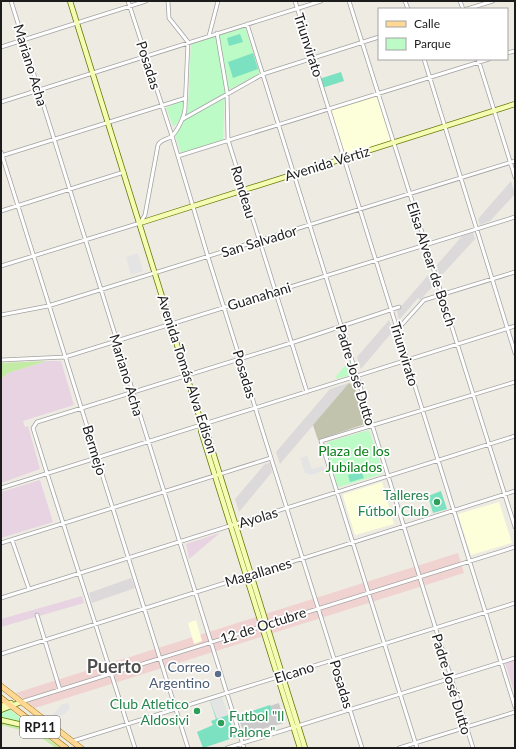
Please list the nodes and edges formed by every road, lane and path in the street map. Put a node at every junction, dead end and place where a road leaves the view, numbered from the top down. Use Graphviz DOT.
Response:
graph roads {
  1 [pos="11,1"];
  2 [pos="70,1"];
  3 [pos="128,1"];
  4 [pos="146,1"];
  5 [pos="168,1"];
  6 [pos="218,1"];
  7 [pos="295,1"];
  8 [pos="321,1"];
  9 [pos="349,1"];
  10 [pos="493,1"];
  11 [pos="130,6"];
  12 [pos="297,8"];
  13 [pos="470,8"];
  14 [pos="77,23"];
  15 [pos="247,24"];
  16 [pos="217,33"];
  17 [pos="209,36"];
  18 [pos="378,37"];
  19 [pos="23,40"];
  20 [pos="188,42"];
  21 [pos="362,42"];
  22 [pos="1,46"];
  23 [pos="146,56"];
  24 [pos="313,58"];
  25 [pos="424,60"];
  26 [pos="478,60"];
  27 [pos="92,72"];
  28 [pos="263,74"];
  29 [pos="429,78"];
  30 [pos="38,90"];
  31 [pos="228,92"];
  32 [pos="378,94"];
  33 [pos="186,98"];
  34 [pos="1,102"];
  35 [pos="515,104"];
  36 [pos="162,105"];
  37 [pos="329,110"];
  38 [pos="494,111"];
  39 [pos="183,119"];
  40 [pos="108,122"];
  41 [pos="278,124"];
  42 [pos="445,126"];
  43 [pos="172,136"];
  44 [pos="54,139"];
  45 [pos="228,140"];
  46 [pos="394,142"];
  47 [pos="1,154"];
  48 [pos="178,156"];
  49 [pos="344,158"];
  50 [pos="515,161"];
  51 [pos="510,162"];
  52 [pos="124,172"];
  53 [pos="294,174"];
  54 [pos="515,177"];
  55 [pos="460,178"];
  56 [pos="69,190"];
  57 [pos="243,190"];
  58 [pos="409,194"];
  59 [pos="18,206"];
  60 [pos="193,206"];
  61 [pos="360,209"];
  62 [pos="1,211"];
  63 [pos="515,217"];
  64 [pos="140,223"];
  65 [pos="310,225"];
  66 [pos="476,229"];
  67 [pos="85,240"];
  68 [pos="259,241"];
  69 [pos="425,245"];
  70 [pos="34,256"];
  71 [pos="208,257"];
  72 [pos="376,260"];
  73 [pos="1,266"];
  74 [pos="515,272"];
  75 [pos="156,273"];
  76 [pos="326,276"];
  77 [pos="492,279"];
  78 [pos="101,290"];
  79 [pos="275,292"];
  80 [pos="441,295"];
  81 [pos="48,306"];
  82 [pos="399,307"];
  83 [pos="224,308"];
  84 [pos="391,310"];
  85 [pos="1,315"];
  86 [pos="171,324"];
  87 [pos="341,326"];
  88 [pos="515,326"];
  89 [pos="508,329"];
  90 [pos="397,330"];
  91 [pos="117,341"];
  92 [pos="291,343"];
  93 [pos="457,345"];
  94 [pos="515,353"];
  95 [pos="65,357"];
  96 [pos="240,359"];
  97 [pos="1,360"];
  98 [pos="407,361"];
  99 [pos="187,375"];
  100 [pos="357,376"];
  101 [pos="515,382"];
  102 [pos="132,392"];
  103 [pos="307,392"];
  104 [pos="473,395"];
  105 [pos="82,408"];
  106 [pos="255,408"];
  107 [pos="422,409"];
  108 [pos="202,425"];
  109 [pos="371,426"];
  110 [pos="515,436"];
  111 [pos="148,442"];
  112 [pos="488,445"];
  113 [pos="97,458"];
  114 [pos="271,458"];
  115 [pos="438,460"];
  116 [pos="47,473"];
  117 [pos="217,474"];
  118 [pos="387,476"];
  119 [pos="1,488"];
  120 [pos="515,491"];
  121 [pos="164,492"];
  122 [pos="336,492"];
  123 [pos="504,495"];
  124 [pos="113,508"];
  125 [pos="287,508"];
  126 [pos="453,511"];
  127 [pos="63,524"];
  128 [pos="233,525"];
  129 [pos="403,526"];
  130 [pos="515,527"];
  131 [pos="12,540"];
  132 [pos="179,542"];
  133 [pos="353,542"];
  134 [pos="1,543"];
  135 [pos="515,546"];
  136 [pos="128,558"];
  137 [pos="302,558"];
  138 [pos="469,561"];
  139 [pos="78,573"];
  140 [pos="249,575"];
  141 [pos="419,576"];
  142 [pos="29,589"];
  143 [pos="195,591"];
  144 [pos="369,592"];
  145 [pos="1,598"];
  146 [pos="515,602"];
  147 [pos="144,608"];
  148 [pos="318,608"];
  149 [pos="485,612"];
  150 [pos="37,615"];
  151 [pos="95,624"];
  152 [pos="264,625"];
  153 [pos="435,628"];
  154 [pos="44,640"];
  155 [pos="211,642"];
  156 [pos="385,643"];
  157 [pos="1,654"];
  158 [pos="160,658"];
  159 [pos="515,658"];
  160 [pos="334,659"];
  161 [pos="500,662"];
  162 [pos="110,674"];
  163 [pos="280,676"];
  164 [pos="450,678"];
  165 [pos="1,686"];
  166 [pos="60,690"];
  167 [pos="227,693"];
  168 [pos="401,694"];
  169 [pos="1,698"];
  170 [pos="21,702"];
  171 [pos="11,705"];
  172 [pos="1,706"];
  173 [pos="515,707"];
  174 [pos="176,709"];
  175 [pos="1,710"];
  176 [pos="350,710"];
  177 [pos="515,712"];
  178 [pos="1,720"];
  179 [pos="127,724"];
  180 [pos="296,726"];
  181 [pos="466,727"];
  182 [pos="42,729"];
  183 [pos="73,741"];
  184 [pos="242,743"];
  185 [pos="415,743"];
  186 [pos="66,748"];
  187 [pos="82,748"];
  188 [pos="135,748"];
  189 [pos="188,748"];
  190 [pos="228,748"];
  191 [pos="244,748"];
  192 [pos="300,748"];
  193 [pos="305,748"];
  194 [pos="362,748"];
  195 [pos="399,748"];
  196 [pos="417,748"];
  197 [pos="473,748"];
  1 -- 19 [label="street, Mariano Acha"];
  2 -- 14 [label="main road, Avenida Tomás Alva Edison"];
  3 -- 11 [label="street, Posadas"];
  4 -- 11 [label="street"];
  5 -- 20 [label="street"];
  6 -- 17 [label="street"];
  7 -- 12 [label="street, Triunvirato"];
  8 -- 12 [label="street"];
  9 -- 21 [label="street, Elisa Alvear de Bosch"];
  10 -- 13 [label="street"];
  11 -- 14 [label="street"];
  11 -- 23 [label="street, Posadas"];
  12 -- 15 [label="street"];
  12 -- 24 [label="street, Triunvirato"];
  14 -- 19 [label="street"];
  14 -- 27 [label="main road, Avenida Tomás Alva Edison"];
  15 -- 16 [label="street"];
  15 -- 28 [label="street, Padre José Dutto"];
  16 -- 17 [label="street"];
  16 -- 31 [label="street, Rondeau"];
  17 -- 20 [label="street"];
  18 -- 21 [label="street"];
  19 -- 22 [label="street"];
  19 -- 30 [label="street, Mariano Acha"];
  20 -- 23 [label="street"];
  20 -- 33 [label="street"];
  21 -- 24 [label="street"];
  21 -- 32 [label="street, Elisa Alvear de Bosch"];
  23 -- 27 [label="street"];
  23 -- 36 [label="street, Posadas"];
  24 -- 28 [label="street"];
  24 -- 37 [label="street, Triunvirato"];
  25 -- 29 [label="street"];
  26 -- 29 [label="street"];
  26 -- 38 [label="street"];
  27 -- 30 [label="street"];
  27 -- 40 [label="main road, Avenida Tomás Alva Edison"];
  28 -- 31 [label="street"];
  28 -- 41 [label="street, Padre José Dutto"];
  29 -- 32 [label="street"];
  29 -- 42 [label="street"];
  30 -- 34 [label="street"];
  30 -- 44 [label="street, Mariano Acha"];
  31 -- 39 [label="street"];
  31 -- 45 [label="street, Rondeau"];
  32 -- 37 [label="street"];
  32 -- 46 [label="street, Elisa Alvear de Bosch"];
  33 -- 36 [label="street"];
  33 -- 39 [label="street"];
  35 -- 38 [label="main road, Avenida Vértiz"];
  36 -- 40 [label="street"];
  36 -- 43 [label="street, Posadas"];
  37 -- 41 [label="street"];
  37 -- 49 [label="street, Triunvirato"];
  38 -- 42 [label="main road, Avenida Vértiz"];
  38 -- 51 [label="street"];
  39 -- 43 [label="street"];
  40 -- 44 [label="street"];
  40 -- 52 [label="main road, Avenida Tomás Alva Edison"];
  41 -- 45 [label="street"];
  41 -- 53 [label="street, Padre José Dutto"];
  42 -- 46 [label="main road, Avenida Vértiz"];
  42 -- 55 [label="street"];
  43 -- 48 [label="street, Posadas"];
  43 -- 64 [label="street"];
  44 -- 47 [label="street"];
  44 -- 56 [label="street, Mariano Acha"];
  45 -- 48 [label="street"];
  45 -- 57 [label="street, Rondeau"];
  46 -- 49 [label="main road, Avenida Vértiz"];
  46 -- 58 [label="street, Elisa Alvear de Bosch"];
  47 -- 59 [label="street, Bermejo"];
  48 -- 60 [label="street, Posadas"];
  49 -- 53 [label="main road, Avenida Vértiz"];
  49 -- 61 [label="street, Triunvirato"];
  50 -- 51 [label="street, San Salvador"];
  51 -- 54 [label="street"];
  51 -- 55 [label="street, San Salvador"];
  52 -- 56 [label="street"];
  52 -- 64 [label="main road, Avenida Tomás Alva Edison"];
  53 -- 57 [label="main road, Avenida Vértiz"];
  53 -- 65 [label="street, Padre José Dutto"];
  55 -- 58 [label="street, San Salvador"];
  55 -- 66 [label="street"];
  56 -- 59 [label="street"];
  56 -- 67 [label="street, Mariano Acha"];
  57 -- 60 [label="main road, Avenida Vértiz"];
  57 -- 68 [label="street, Rondeau"];
  58 -- 61 [label="street, San Salvador"];
  58 -- 69 [label="street, Elisa Alvear de Bosch"];
  59 -- 62 [label="street"];
  59 -- 70 [label="street, Bermejo"];
  60 -- 64 [label="main road, Avenida Vértiz"];
  60 -- 71 [label="street, Posadas"];
  61 -- 65 [label="street, San Salvador"];
  61 -- 72 [label="street, Triunvirato"];
  63 -- 66 [label="street, Guanahani"];
  64 -- 67 [label="street"];
  64 -- 75 [label="main road, Avenida Tomás Alva Edison"];
  65 -- 68 [label="street, San Salvador"];
  65 -- 76 [label="street, Padre José Dutto"];
  66 -- 69 [label="street, Guanahani"];
  66 -- 77 [label="street"];
  67 -- 70 [label="street"];
  67 -- 78 [label="street, Mariano Acha"];
  68 -- 71 [label="street, San Salvador"];
  68 -- 79 [label="street, Rondeau"];
  69 -- 72 [label="street, Guanahani"];
  69 -- 80 [label="street, Elisa Alvear de Bosch"];
  70 -- 73 [label="street"];
  70 -- 81 [label="street, Bermejo"];
  71 -- 75 [label="street, San Salvador"];
  71 -- 83 [label="street, Posadas"];
  72 -- 76 [label="street, Guanahani"];
  72 -- 84 [label="street, Triunvirato"];
  74 -- 77 [label="street"];
  75 -- 78 [label="street, San Salvador"];
  75 -- 86 [label="main road, Avenida Tomás Alva Edison"];
  76 -- 79 [label="street, Guanahani"];
  76 -- 87 [label="street, Padre José Dutto"];
  77 -- 80 [label="street"];
  77 -- 89 [label="street"];
  78 -- 81 [label="street, San Salvador"];
  78 -- 91 [label="street, Mariano Acha"];
  79 -- 83 [label="street, Guanahani"];
  79 -- 92 [label="street, Rondeau"];
  80 -- 90 [label="street"];
  80 -- 93 [label="street, Elisa Alvear de Bosch"];
  81 -- 85 [label="street, San Salvador"];
  81 -- 95 [label="street, Bermejo"];
  82 -- 84 [label="street"];
  83 -- 86 [label="street, Guanahani"];
  83 -- 96 [label="street, Posadas"];
  84 -- 87 [label="street"];
  84 -- 90 [label="street, Triunvirato"];
  86 -- 91 [label="street, Guanahani"];
  86 -- 99 [label="main road, Avenida Tomás Alva Edison"];
  87 -- 92 [label="street"];
  87 -- 100 [label="street, Padre José Dutto"];
  88 -- 89 [label="street"];
  89 -- 93 [label="street"];
  89 -- 94 [label="street"];
  90 -- 98 [label="street, Triunvirato"];
  91 -- 95 [label="street, Guanahani"];
  91 -- 102 [label="street, Mariano Acha"];
  92 -- 96 [label="street"];
  92 -- 103 [label="street, Rondeau"];
  93 -- 98 [label="street"];
  93 -- 104 [label="street, Elisa Alvear de Bosch"];
  95 -- 97 [label="street, Guanahani"];
  95 -- 105 [label="street, Bermejo"];
  96 -- 99 [label="street"];
  96 -- 106 [label="street, Posadas"];
  98 -- 100 [label="street"];
  98 -- 107 [label="street, Triunvirato"];
  99 -- 102 [label="street"];
  99 -- 108 [label="main road, Avenida Tomás Alva Edison"];
  100 -- 103 [label="street"];
  100 -- 109 [label="street, Padre José Dutto"];
  101 -- 104 [label="street"];
  102 -- 105 [label="street"];
  102 -- 111 [label="street, Mariano Acha"];
  103 -- 106 [label="street"];
  104 -- 107 [label="street"];
  104 -- 112 [label="street, Elisa Alvear de Bosch"];
  105 -- 113 [label="street, Bermejo"];
  105 -- 116 [label="street"];
  106 -- 108 [label="street"];
  106 -- 114 [label="street, Posadas"];
  107 -- 109 [label="street"];
  107 -- 115 [label="street, Triunvirato"];
  108 -- 111 [label="street"];
  108 -- 117 [label="main road, Avenida Tomás Alva Edison"];
  108 -- 117 [label="main road, Avenida Tomás Alva Edison"];
  109 -- 118 [label="street, Padre José Dutto"];
  109 -- 122 [label="street"];
  110 -- 112 [label="street, Ayolas"];
  111 -- 113 [label="street"];
  111 -- 121 [label="street, Mariano Acha"];
  112 -- 115 [label="street, Ayolas"];
  112 -- 123 [label="street, Elisa Alvear de Bosch"];
  113 -- 116 [label="street"];
  113 -- 124 [label="street, Bermejo"];
  114 -- 117 [label="street"];
  114 -- 125 [label="street, Posadas"];
  115 -- 118 [label="street, Ayolas"];
  115 -- 126 [label="street, Triunvirato"];
  116 -- 119 [label="street"];
  116 -- 127 [label="street"];
  117 -- 121 [label="street"];
  117 -- 128 [label="main road, Avenida Tomás Alva Edison"];
  118 -- 122 [label="street, Ayolas"];
  118 -- 129 [label="street, Padre José Dutto"];
  120 -- 123 [label="street, Magallanes"];
  121 -- 124 [label="street"];
  121 -- 132 [label="street, Mariano Acha"];
  122 -- 125 [label="street, Ayolas"];
  122 -- 133 [label="street"];
  123 -- 126 [label="street, Magallanes"];
  123 -- 130 [label="street, Elisa Alvear de Bosch"];
  124 -- 127 [label="street"];
  124 -- 136 [label="street, Bermejo"];
  125 -- 128 [label="street, Ayolas"];
  125 -- 137 [label="street, Posadas"];
  126 -- 129 [label="street, Magallanes"];
  126 -- 138 [label="street, Triunvirato"];
  127 -- 131 [label="street"];
  127 -- 139 [label="street"];
  128 -- 132 [label="street, Ayolas"];
  128 -- 140 [label="main road, Avenida Tomás Alva Edison"];
  129 -- 133 [label="street, Magallanes"];
  129 -- 141 [label="street, Padre José Dutto"];
  131 -- 134 [label="street"];
  131 -- 142 [label="street"];
  132 -- 136 [label="street, Ayolas"];
  132 -- 143 [label="street, Mariano Acha"];
  133 -- 137 [label="street, Magallanes"];
  133 -- 144 [label="street"];
  135 -- 138 [label="street, 12 de Octubre"];
  136 -- 139 [label="street, Ayolas"];
  136 -- 147 [label="street, Bermejo"];
  137 -- 140 [label="street, Magallanes"];
  137 -- 148 [label="street, Posadas"];
  138 -- 141 [label="street, 12 de Octubre"];
  138 -- 149 [label="street, Triunvirato"];
  139 -- 142 [label="street, Ayolas"];
  139 -- 151 [label="street"];
  140 -- 143 [label="street, Magallanes"];
  140 -- 152 [label="main road, Avenida Tomás Alva Edison"];
  141 -- 144 [label="street, 12 de Octubre"];
  141 -- 153 [label="street, Padre José Dutto"];
  142 -- 145 [label="street, Ayolas"];
  143 -- 147 [label="street, Magallanes"];
  143 -- 155 [label="street, Mariano Acha"];
  144 -- 148 [label="street, 12 de Octubre"];
  144 -- 156 [label="street"];
  146 -- 149 [label="street, Elcano"];
  147 -- 151 [label="street, Magallanes"];
  147 -- 158 [label="street, Bermejo"];
  148 -- 152 [label="street, 12 de Octubre"];
  148 -- 160 [label="street, Posadas"];
  149 -- 153 [label="street, Elcano"];
  149 -- 161 [label="street, Triunvirato"];
  150 -- 154 [label="street"];
  151 -- 154 [label="street, Magallanes"];
  151 -- 162 [label="street"];
  152 -- 155 [label="street, 12 de Octubre"];
  152 -- 163 [label="main road, Avenida Tomás Alva Edison"];
  153 -- 156 [label="street, Elcano"];
  153 -- 164 [label="street, Padre José Dutto"];
  154 -- 157 [label="street, Magallanes"];
  154 -- 166 [label="street"];
  155 -- 158 [label="street, 12 de Octubre"];
  155 -- 167 [label="street, Mariano Acha"];
  156 -- 160 [label="street, Elcano"];
  156 -- 168 [label="street"];
  158 -- 162 [label="street, 12 de Octubre"];
  158 -- 174 [label="street, Bermejo"];
  159 -- 161 [label="street"];
  160 -- 163 [label="street, Elcano"];
  160 -- 176 [label="street, Posadas"];
  161 -- 164 [label="street"];
  161 -- 173 [label="street, Triunvirato"];
  162 -- 166 [label="street, 12 de Octubre"];
  162 -- 179 [label="street"];
  163 -- 167 [label="street, Elcano"];
  163 -- 180 [label="main road, Avenida Tomás Alva Edison"];
  164 -- 168 [label="street"];
  164 -- 181 [label="street, Padre José Dutto"];
  165 -- 170 [label="main road, RP11"];
  166 -- 170 [label="street, 12 de Octubre"];
  167 -- 174 [label="street, Elcano"];
  167 -- 184 [label="street, Mariano Acha"];
  168 -- 176 [label="street"];
  168 -- 185 [label="street"];
  169 -- 171 [label="main road, RP11"];
  170 -- 171 [label="main road, 12 de Octubre"];
  170 -- 183 [label="main road, RP11"];
  171 -- 172 [label="main road"];
  171 -- 175 [label="main road"];
  171 -- 182 [label="main road, RP11"];
  174 -- 179 [label="street, Elcano"];
  174 -- 189 [label="street, Bermejo"];
  176 -- 180 [label="street"];
  176 -- 194 [label="street, Posadas"];
  177 -- 181 [label="street"];
  178 -- 182 [label="main road"];
  179 -- 183 [label="street, Elcano"];
  179 -- 188 [label="street"];
  180 -- 184 [label="street"];
  180 -- 192 [label="main road, Avenida Tomás Alva Edison"];
  180 -- 193 [label="main road, Avenida Tomás Alva Edison"];
  181 -- 185 [label="street"];
  181 -- 197 [label="street, Padre José Dutto"];
  182 -- 186 [label="main road, RP11"];
  183 -- 187 [label="main road, RP11"];
  184 -- 190 [label="street"];
  184 -- 191 [label="street, Mariano Acha"];
  185 -- 195 [label="street"];
  185 -- 196 [label="street"];
}
